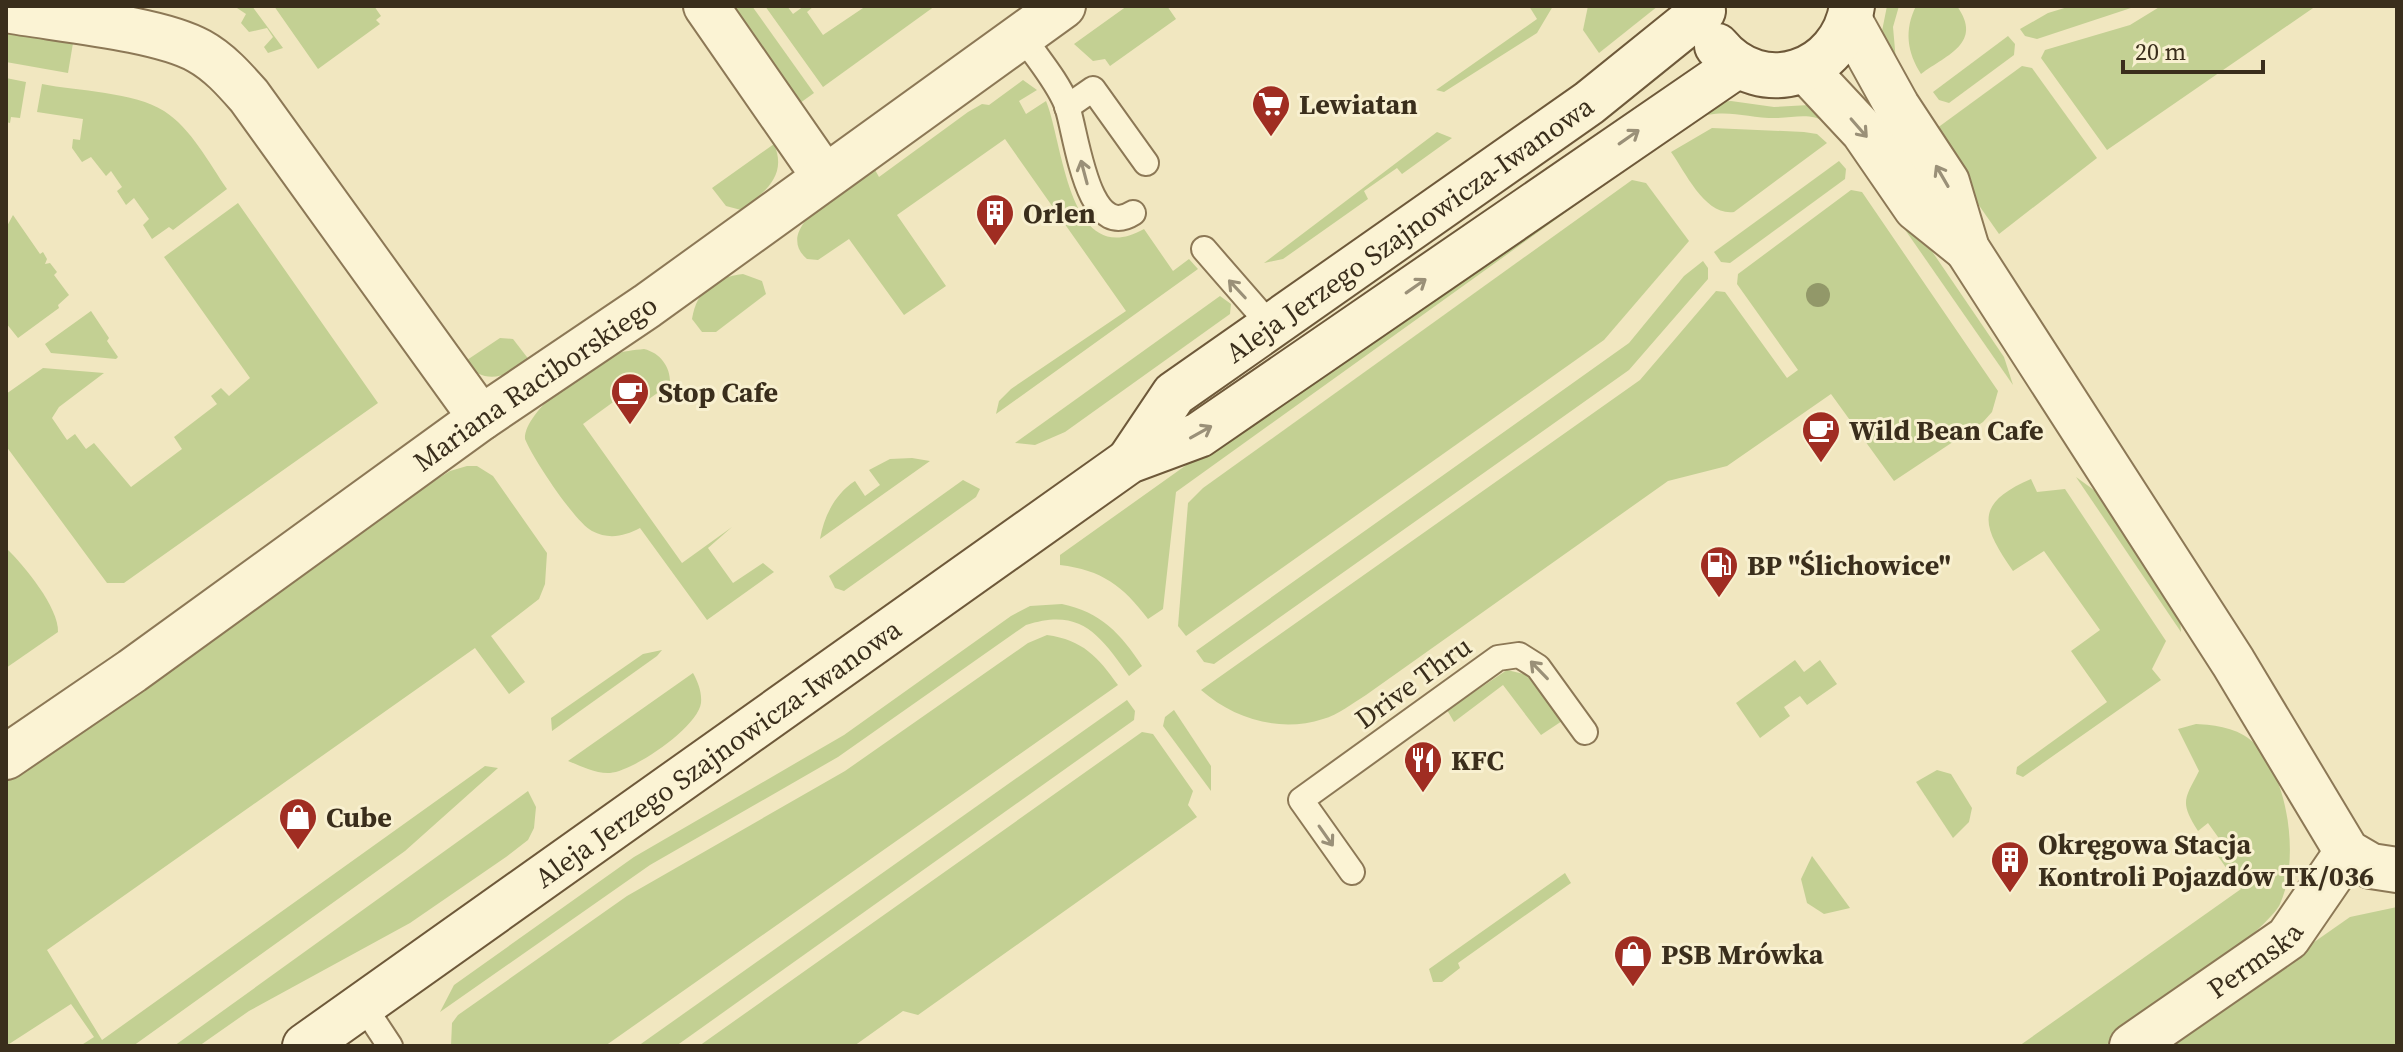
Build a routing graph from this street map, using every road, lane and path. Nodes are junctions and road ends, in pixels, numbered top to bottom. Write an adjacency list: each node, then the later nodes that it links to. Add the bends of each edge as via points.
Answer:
1 (706, 6): 11 (street)
2 (1063, 6): 6 (street, Mariana Raciborskiego)
3 (1703, 8): 7 (street, via 1714,42); 15 (street, Aleja Jerzego Szajnowicza-Iwanowa, via 1589,103)
4 (6, 10): 16 (street, via 161,38 217,63 249,96)
5 (1851, 13): 8 (street, via 1840,41); 14 (street, one-way to 5, via 1947,182 1897,106)
6 (1022, 35): 9 (lane); 11 (street, Mariana Raciborskiego)
7 (1738, 65): 8 (street, via 1784,76); 17 (street, Aleja Jerzego Szajnowicza-Iwanowa, one-way to 7, via 1199,435)
8 (1806, 70): 14 (street, one-way to 14, via 1863,131 1916,208)
9 (1067, 107): 10 (lane, via 1093,89); 12 (lane, one-way to 9, via 1115,218 1096,204)
10 (1146, 163)
11 (824, 176): 16 (street, Mariana Raciborskiego, via 647,306)
12 (1133, 213)
13 (1204, 249): 15 (lane, one-way to 13)
14 (1967, 249): 20 (street, via 2233,662)
15 (1271, 326): 17 (street, Aleja Jerzego Szajnowicza-Iwanowa, via 1174,394)
16 (481, 418): 19 (street, Mariana Raciborskiego)
17 (1129, 461): 23 (street, Aleja Jerzego Szajnowicza-Iwanowa)
18 (1585, 732): 22 (lane, Drive Thru, one-way to 22, via 1538,667 1519,655 1506,655 1481,669 1301,800)
19 (6, 757)
20 (2347, 852): 21 (street, via 2371,866); 26 (street, Permska, via 2288,938)
21 (2397, 870)
22 (1352, 872)
23 (363, 1005): 24 (street, Aleja Jerzego Szajnowicza-Iwanowa); 25 (lane)
24 (305, 1046)
25 (390, 1046)
26 (2132, 1046)

